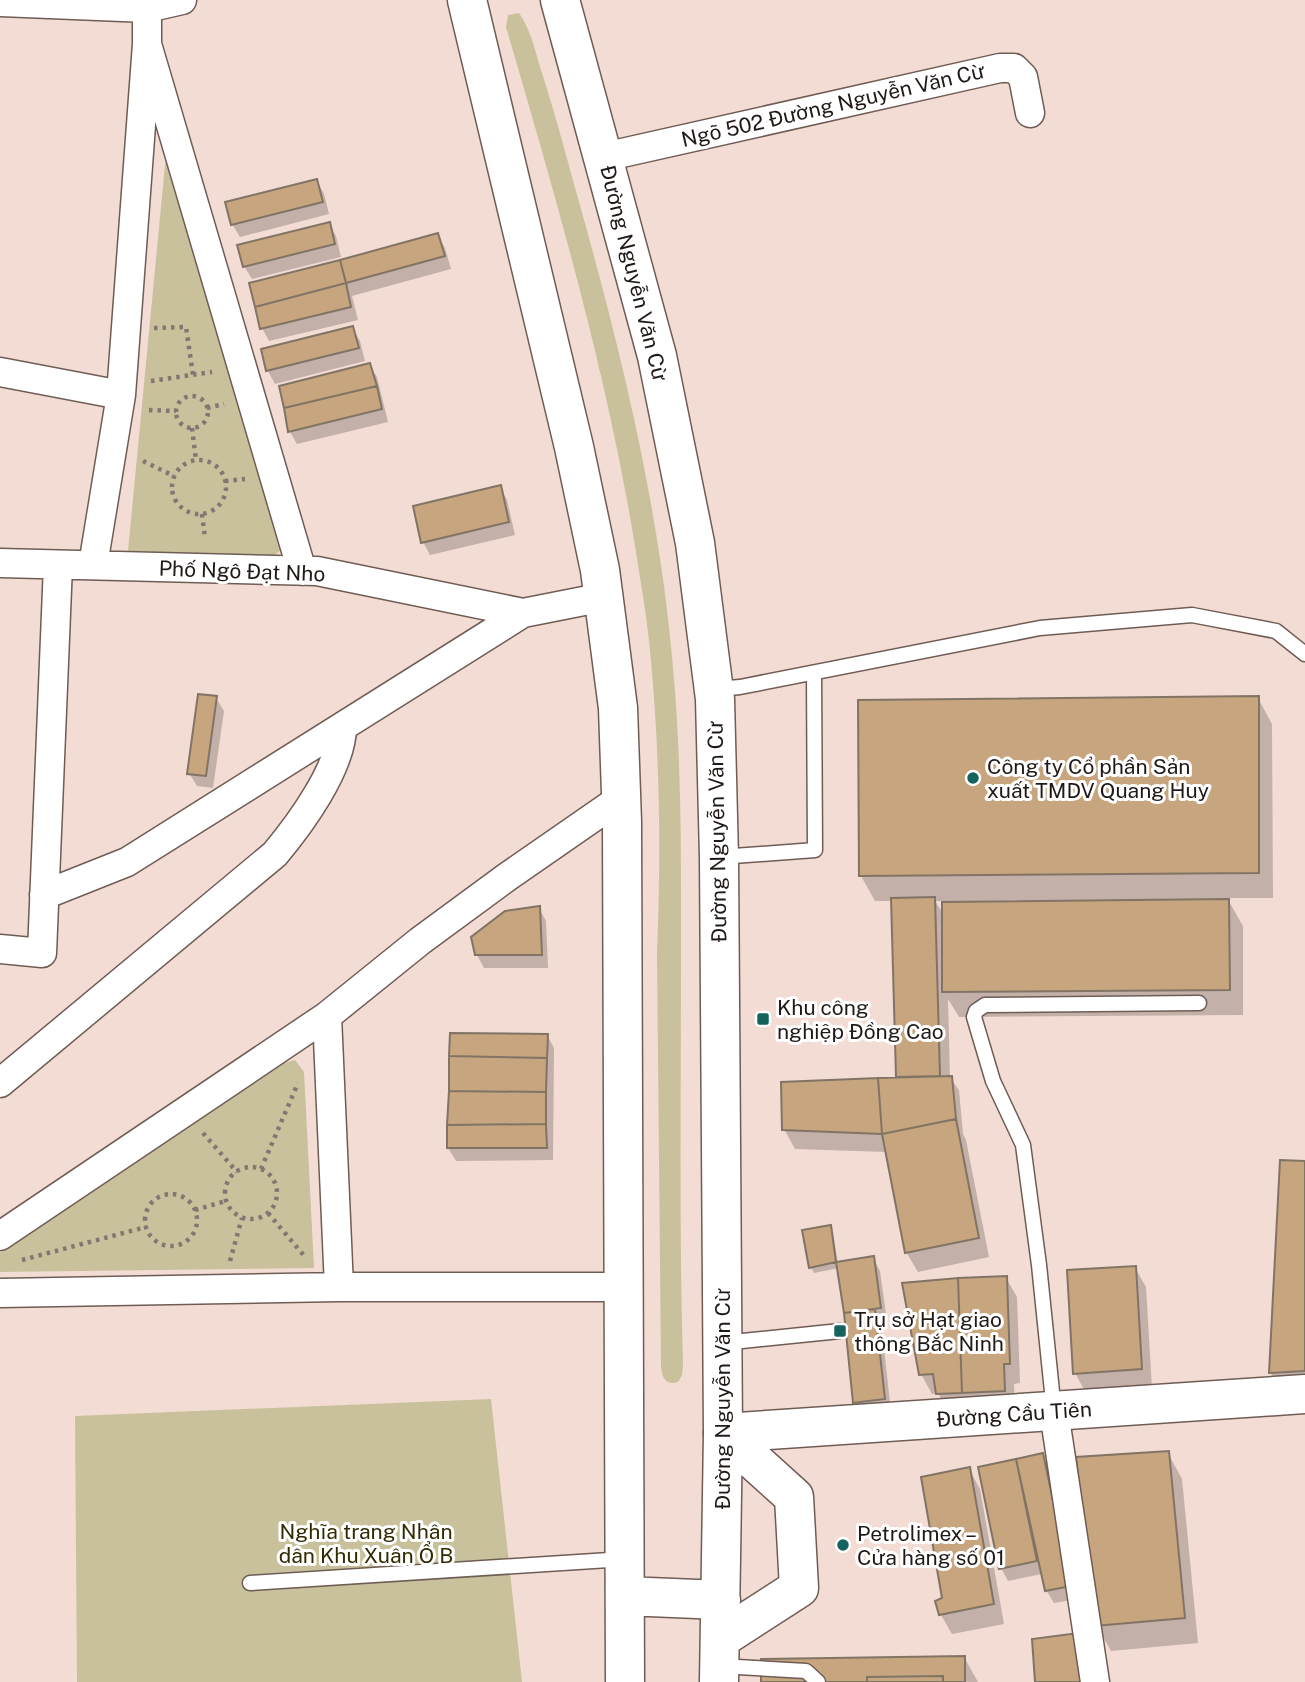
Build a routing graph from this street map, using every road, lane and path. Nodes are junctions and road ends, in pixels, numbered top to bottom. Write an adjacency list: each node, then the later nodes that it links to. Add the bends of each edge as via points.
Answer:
1 (182, 0): 5 (street)
2 (467, 0): 27 (main road, via 574,447)
3 (560, 0): 8 (main road, Đường Nguyễn Văn Cừ)
4 (0, 2): 5 (street)
5 (147, 8): 6 (street)
6 (147, 44): 14 (street); 26 (street)
7 (1030, 113): 8 (street, Ngõ 502 Đường Nguyễn Văn Cừ, via 1023,77 1014,68 1000,68)
8 (604, 156): 31 (main road, Đường Nguyễn Văn Cừ, via 657,356 695,543)
9 (153, 328): 12 (path, via 186,327)
10 (217, 371): 12 (path)
11 (0, 372): 14 (street)
12 (193, 375): 13 (path)
13 (149, 382)
14 (121, 395): 25 (street)
15 (147, 410): 16 (path)
16 (176, 411): 17 (path, via 180,423); 17 (path, via 187,397 205,403 207,418)
17 (192, 428): 18 (path)
18 (196, 460): 20 (path); 21 (path, via 221,470 226,487 216,509)
19 (143, 461): 20 (path)
20 (174, 475): 21 (path, via 176,502 187,512)
21 (202, 514): 22 (path)
22 (207, 550)
23 (0, 563): 24 (street, Phố Ngô Đạt Nho)
24 (58, 565): 25 (street, Phố Ngô Đạt Nho); 35 (street)
25 (93, 565): 26 (street, Phố Ngô Đạt Nho)
26 (302, 571): 28 (street, Phố Ngô Đạt Nho)
27 (604, 597): 28 (street, Phố Ngô Đạt Nho); 33 (main road, via 618,708)
28 (523, 613): 32 (street)
29 (1305, 654): 30 (lane, via 1276,631 1192,615 1040,628)
30 (814, 673): 31 (lane); 34 (lane, via 815,850)
31 (713, 689): 34 (main road, Đường Nguyễn Văn Cừ)
32 (342, 727): 35 (street, via 127,862); 40 (street, via 342,739 318,794 275,853)
33 (621, 798): 38 (street, via 507,877); 54 (main road)
34 (719, 857): 57 (main road, Đường Nguyễn Văn Cừ)
35 (44, 895): 36 (street, via 41,953)
36 (0, 949)
37 (1199, 1003): 59 (lane, via 985,1005 976,1011 993,1081 1023,1145)
38 (327, 1016): 49 (street); 53 (street)
39 (302, 1075): 42 (path)
40 (0, 1083)
41 (203, 1133): 43 (path)
42 (261, 1169): 43 (path); 46 (path, via 277,1187 275,1205)
43 (237, 1172): 44 (path, via 228,1181)
44 (226, 1200): 45 (path); 47 (path)
45 (195, 1210): 48 (path, via 180,1195 163,1195 149,1205); 48 (path, via 194,1231 182,1243 157,1242)
46 (268, 1213): 47 (path, via 255,1220); 50 (path)
47 (242, 1218): 52 (path)
48 (146, 1227): 51 (path)
49 (0, 1236)
50 (309, 1261)
51 (10, 1263)
52 (227, 1272)
53 (339, 1287): 54 (street); 55 (street)
54 (623, 1287): 61 (main road)
55 (0, 1293)
56 (840, 1332): 57 (lane)
57 (722, 1343): 60 (main road, Đường Nguyễn Văn Cừ)
58 (1305, 1394): 59 (main road, Đường Cầu Tiên)
59 (1054, 1412): 60 (main road, Đường Cầu Tiên); 68 (street)
60 (723, 1433): 64 (main road, Đường Nguyễn Văn Cừ); 65 (main road, via 794,1497 799,1588)
61 (626, 1559): 62 (lane); 63 (main road)
62 (250, 1583)
63 (625, 1597): 64 (main road); 66 (main road)
64 (722, 1600): 65 (main road, Đường Nguyễn Văn Cừ)
65 (720, 1662): 67 (lane, via 806,1671)
66 (625, 1682)
67 (818, 1682)
68 (1095, 1682)

